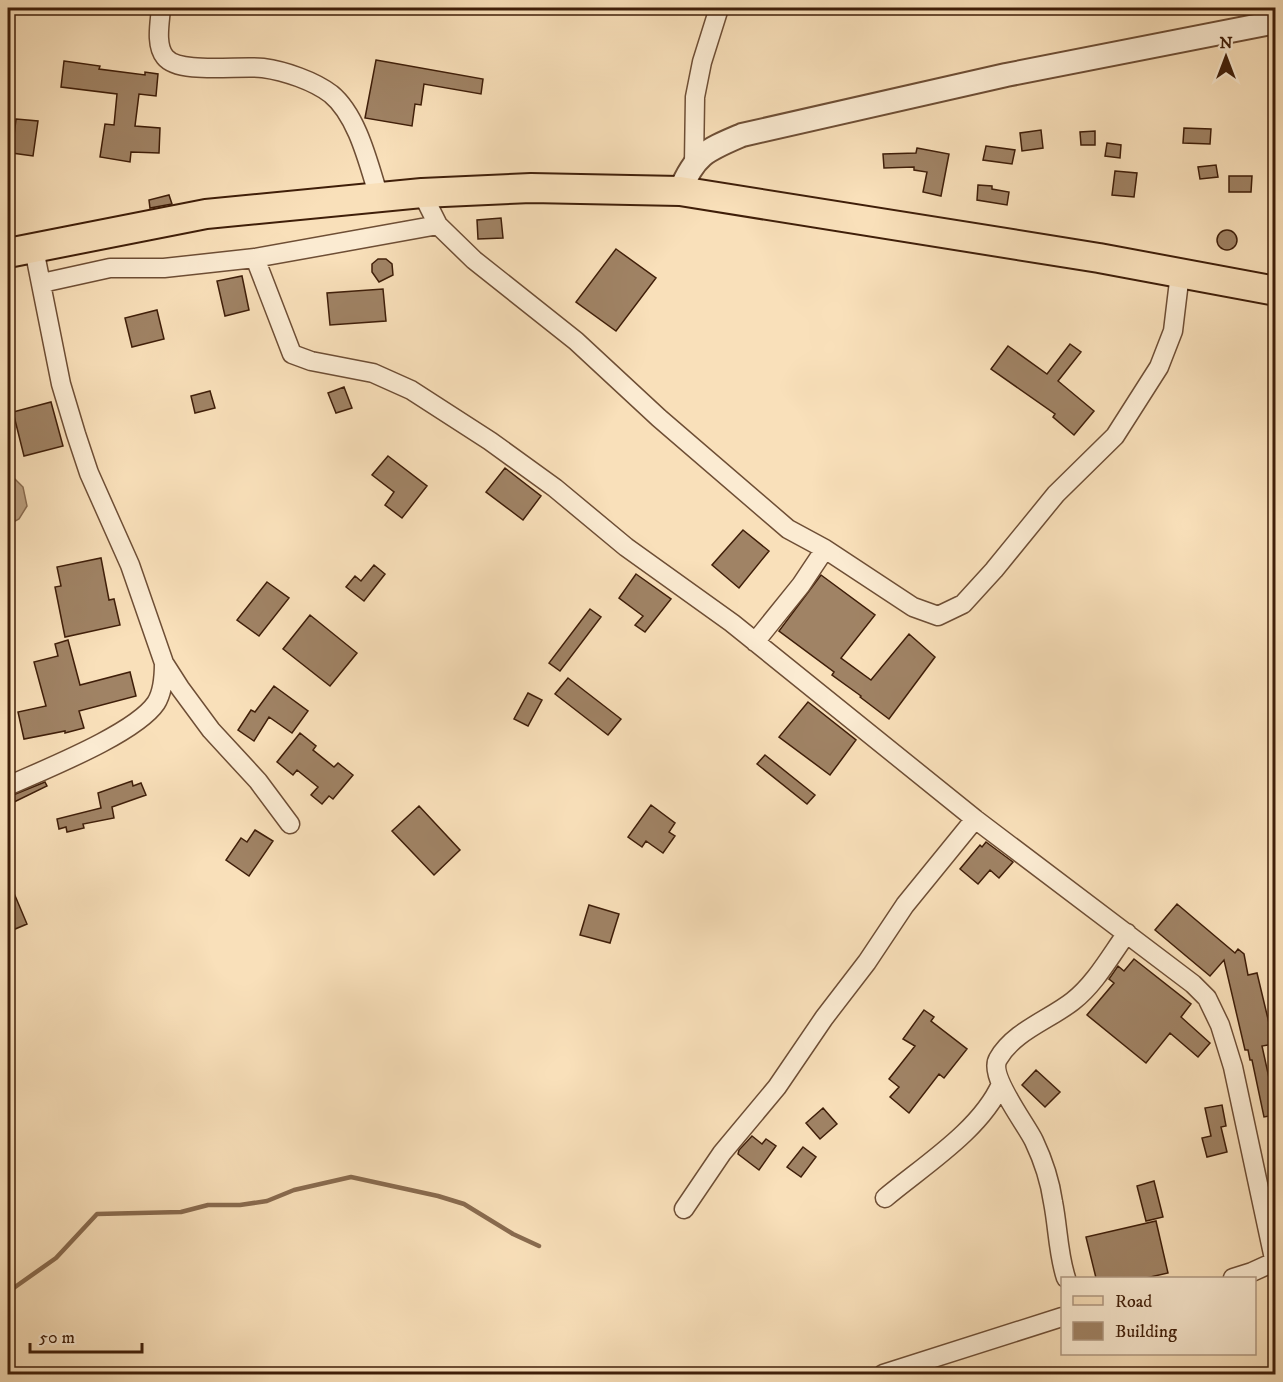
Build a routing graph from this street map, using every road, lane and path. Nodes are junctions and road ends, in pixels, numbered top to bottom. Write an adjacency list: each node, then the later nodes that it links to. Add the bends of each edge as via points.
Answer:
1 (161, 8): 7 (street, via 160,48 171,63 263,68 310,82 332,95 363,144)
2 (719, 8): 4 (street, via 695,97)
3 (1275, 22): 4 (street, via 1006,75 742,135 715,147)
4 (694, 163): 5 (street)
5 (680, 191): 6 (main road, via 531,188); 11 (main road)
6 (422, 193): 7 (main road); 8 (street)
7 (379, 197): 9 (main road, via 206,214)
8 (438, 225): 10 (street); 14 (street, via 788,529)
9 (21, 251): 12 (street)
10 (255, 258): 12 (street, via 164,268 110,268); 15 (street, via 292,354 373,373 456,417)
11 (1180, 273): 13 (main road); 14 (street, via 1173,331 1159,367 1115,436 1056,494 963,604 938,616 913,607)
12 (42, 283): 16 (street, via 61,384 76,434 130,565)
13 (1275, 291)
14 (825, 549): 15 (street)
15 (755, 642): 18 (street)
16 (164, 663): 17 (street, via 160,695 140,718 91,748); 19 (street, via 211,730 258,781)
17 (8, 786)
18 (975, 819): 20 (street); 23 (street, via 905,905 777,1087 722,1153)
19 (290, 824)
20 (1128, 933): 21 (street, via 1074,1000 1020,1036 998,1058); 24 (street, via 1193,984 1213,1008 1233,1067)
21 (1001, 1084): 22 (street, via 992,1103 973,1126); 25 (street, via 1041,1156 1053,1199)
22 (885, 1198)
23 (684, 1209)
24 (1275, 1263): 26 (street)
25 (1066, 1277)
26 (1236, 1277)
27 (1061, 1317): 28 (street)
28 (883, 1374)

